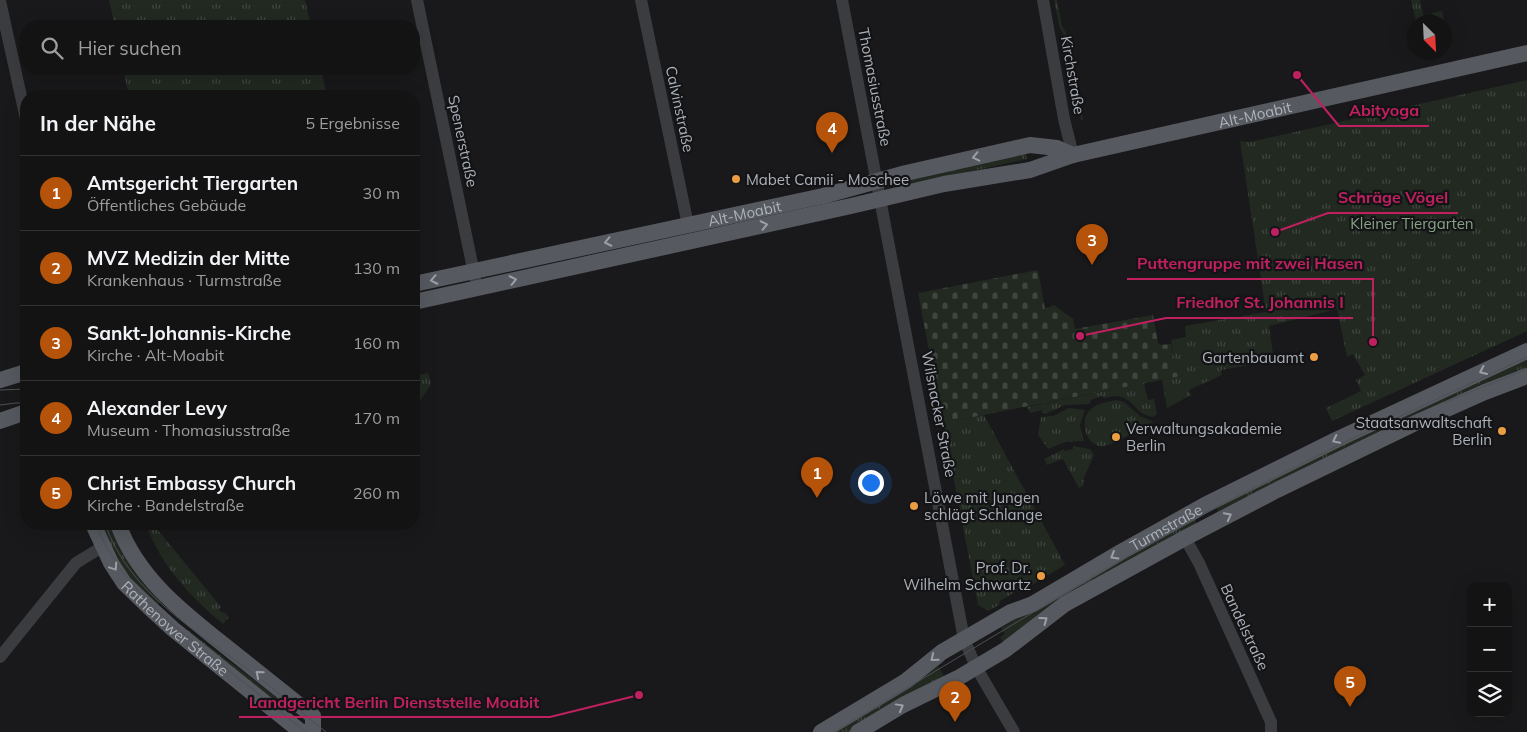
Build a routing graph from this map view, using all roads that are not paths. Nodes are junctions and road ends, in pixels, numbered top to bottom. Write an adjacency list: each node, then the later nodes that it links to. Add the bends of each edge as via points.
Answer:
1 (416, 0): 12 (street, Spenerstraße)
2 (641, 0): 11 (street, Calvinstraße)
3 (842, 0): 9 (street, Thomasiusstraße)
4 (1042, 0): 8 (street, Kirchstraße)
5 (0, 1): 7 (street)
6 (1527, 53): 8 (main road, Alt-Moabit)
7 (20, 92)
8 (1073, 155): 9 (main road, Alt-Moabit, one-way to 9, via 1057,148 1030,145); 10 (main road, Alt-Moabit, via 1030,170 944,184)
9 (877, 180): 10 (street, Wilsnacker Straße); 11 (main road, Alt-Moabit, via 823,196)
10 (881, 199): 14 (main road, Alt-Moabit, one-way to 10); 26 (street, Wilsnacker Straße)
11 (688, 225): 12 (main road, Alt-Moabit, one-way to 12)
12 (474, 271): 13 (main road, Alt-Moabit, one-way to 13); 14 (street, Spenerstraße)
13 (420, 283)
14 (478, 288): 15 (main road, Alt-Moabit)
15 (420, 301)
16 (1527, 351): 26 (main road, Turmstraße, one-way to 26, via 1250,482 1033,604 1011,612)
17 (20, 374): 19 (main road)
18 (1527, 376): 24 (main road, Turmstraße, one-way to 18, via 1411,425)
19 (0, 380)
20 (20, 414): 21 (main road)
21 (0, 421)
22 (95, 530): 25 (main road, Rathenower Straße)
23 (121, 530): 30 (main road, Rathenower Straße, one-way to 23, via 312,716 160,590 140,567)
24 (1185, 538): 28 (main road, Turmstraße, one-way to 24, via 1005,650 1065,604); 34 (street, Bandelstraße, via 1271,722)
25 (102, 546): 27 (street, via 76,564); 29 (main road, Rathenower Straße, one-way to 29, via 124,583 172,629)
26 (964, 639): 28 (street, Wilsnacker Straße); 31 (main road, Turmstraße, one-way to 31, via 906,681)
27 (0, 657)
28 (976, 667): 32 (main road, Turmstraße, one-way to 28); 33 (street, Wilsnacker Straße)
29 (304, 732)
30 (313, 732)
31 (821, 732)
32 (858, 732)
33 (1014, 732)
34 (1271, 732)

